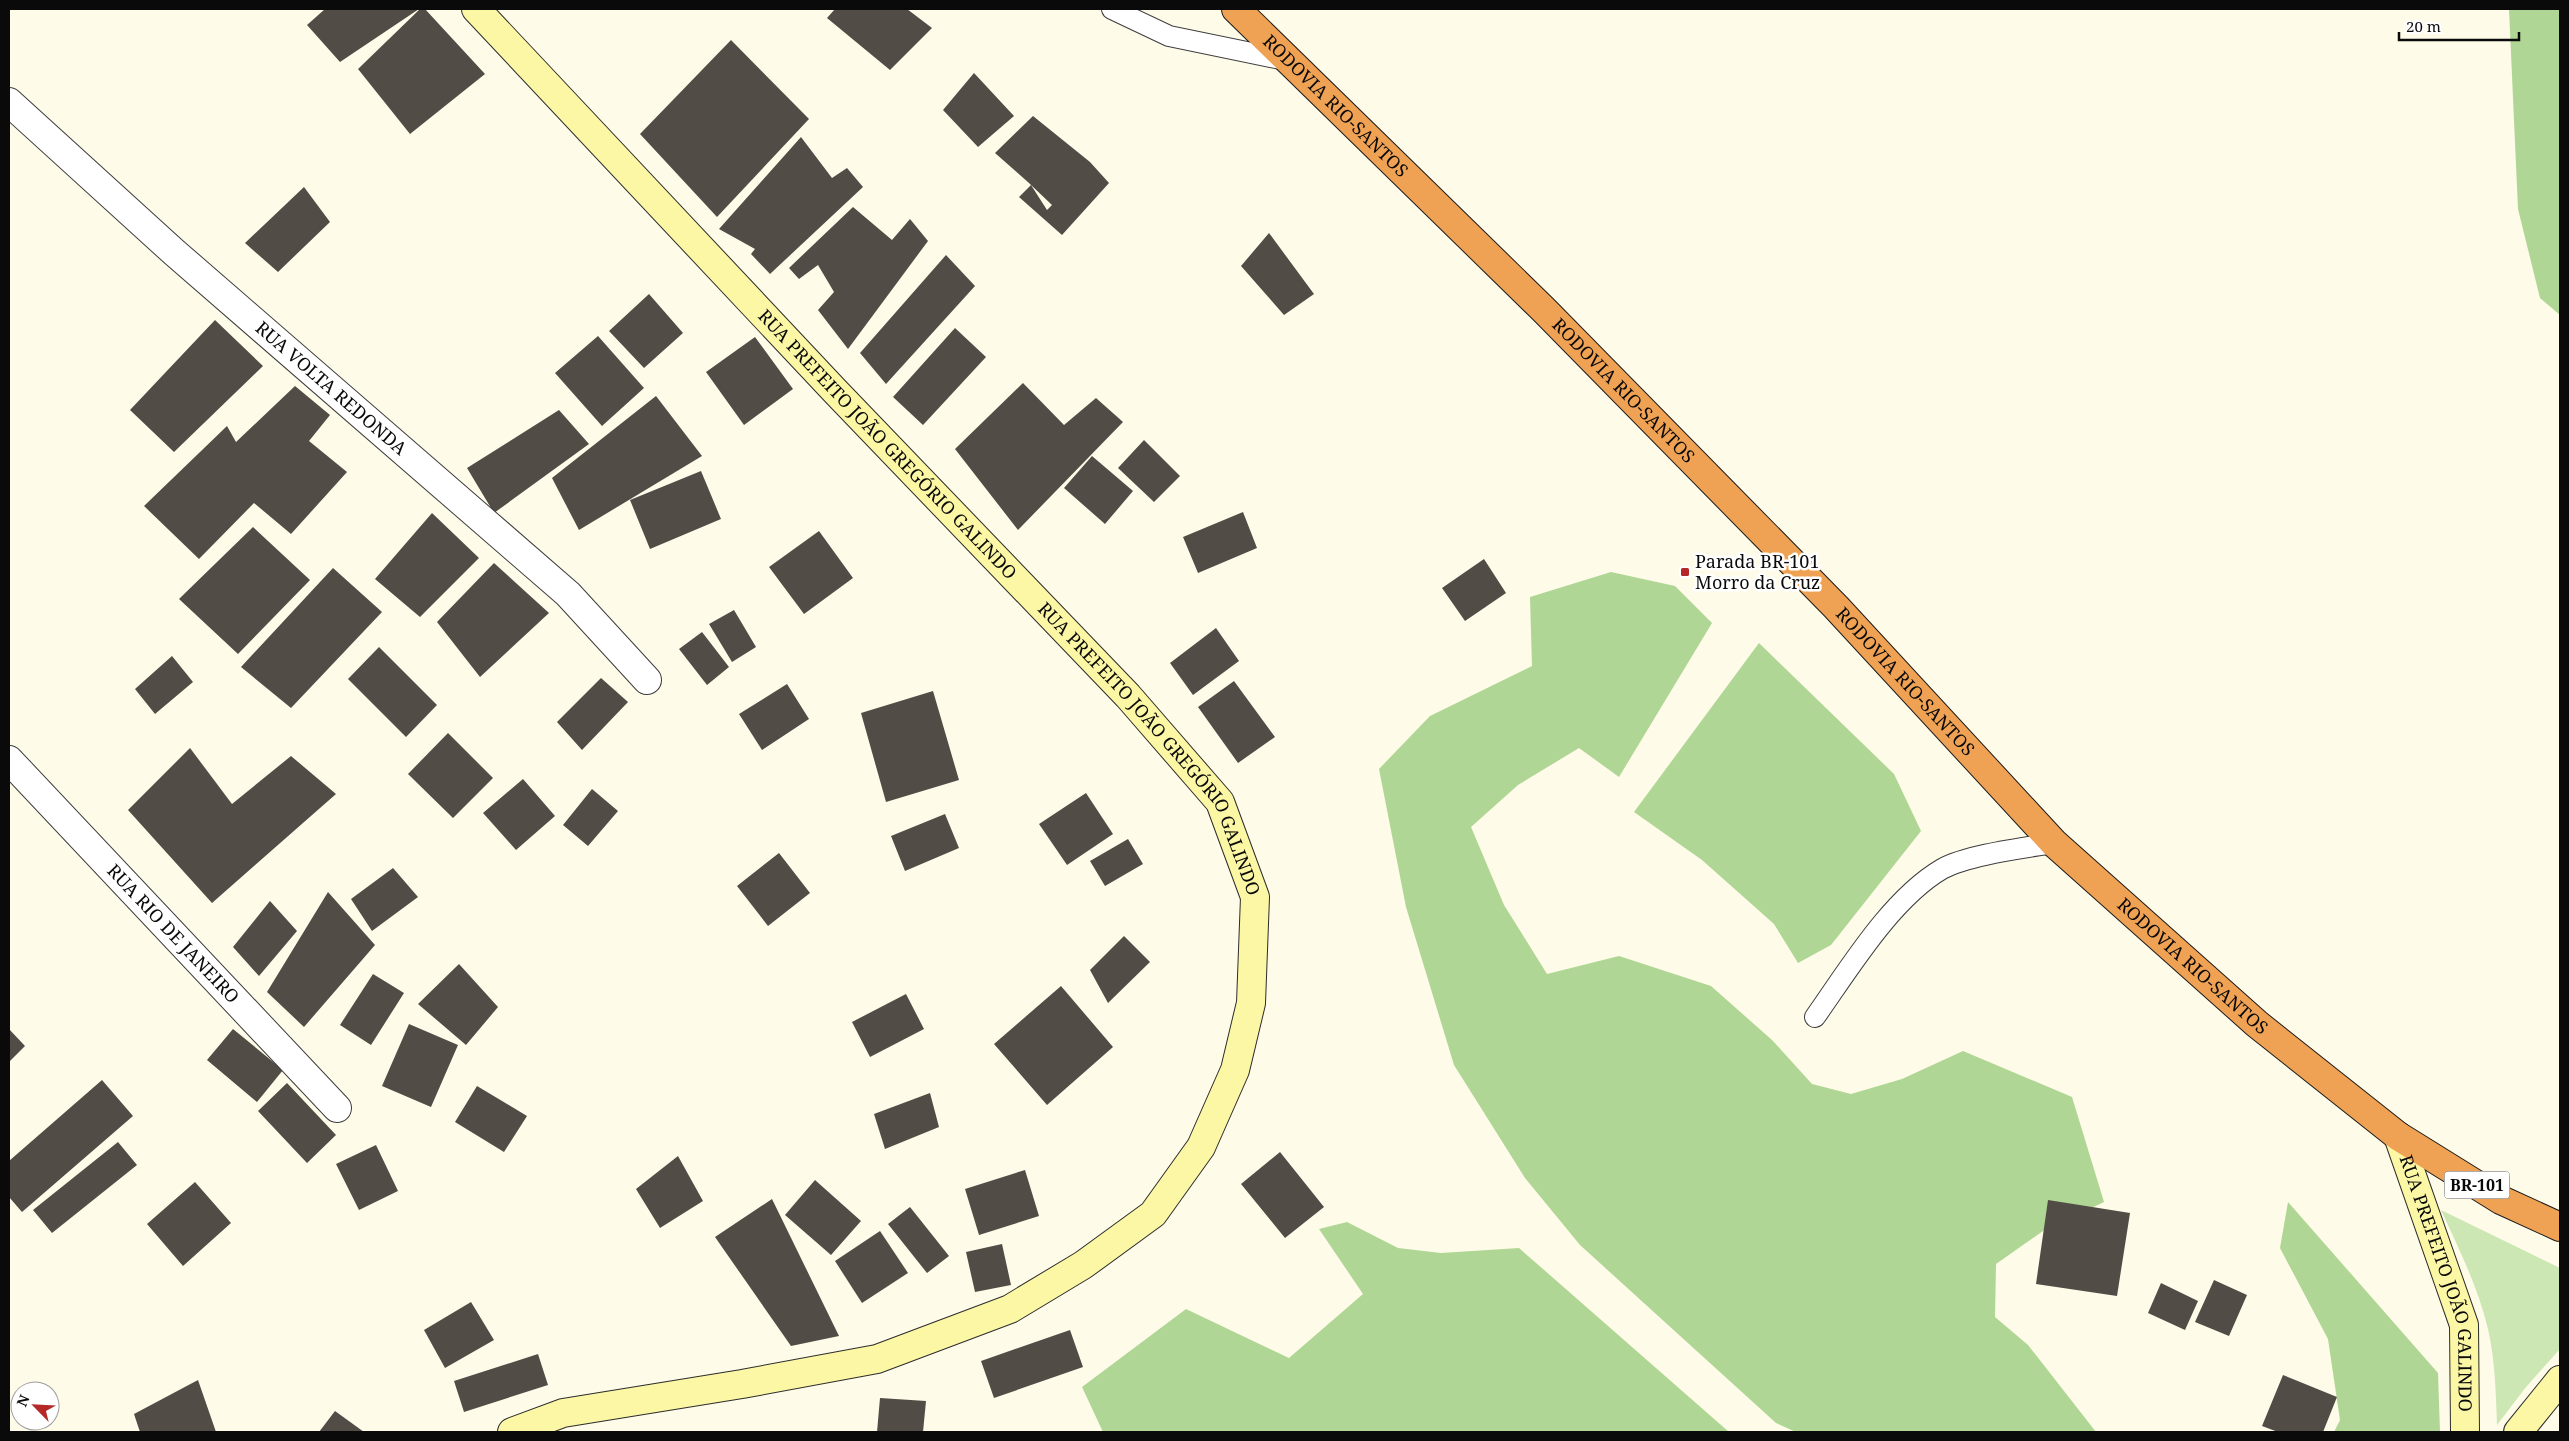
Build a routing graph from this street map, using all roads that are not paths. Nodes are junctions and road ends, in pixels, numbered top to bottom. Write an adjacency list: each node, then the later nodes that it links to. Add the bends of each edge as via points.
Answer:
1 (476, 9): 14 (main road, RUA PREFEITO JOÃO GREGÓRIO GALINDO, via 1140,710 1220,802 1255,897 1250,1003 1234,1070 1201,1147 1153,1214 1083,1265 1010,1309 877,1358 563,1413)
2 (1112, 9): 4 (lane, via 1169,36)
3 (1236, 9): 4 (highway, RODOVIA RIO-SANTOS / BR-101)
4 (1292, 61): 8 (highway, RODOVIA RIO-SANTOS / BR-101, via 1551,317 1836,607)
5 (9, 102): 6 (street, RUA VOLTA REDONDA, via 174,253 568,594)
6 (648, 680)
7 (9, 760): 10 (street, RUA RIO DE JANEIRO)
8 (2054, 843): 9 (lane, via 1987,855 1943,868 1920,885 1889,917); 11 (highway, RODOVIA RIO-SANTOS / BR-101, via 2257,1024)
9 (1815, 1017)
10 (337, 1108)
11 (2398, 1136): 12 (highway, RODOVIA RIO-SANTOS / BR-101, via 2501,1200); 15 (main road, RUA PREFEITO JOÃO GALINDO, via 2464,1325)
12 (2560, 1227)
13 (2560, 1380): 16 (main road)
14 (512, 1432)
15 (2465, 1432)
16 (2518, 1432)

